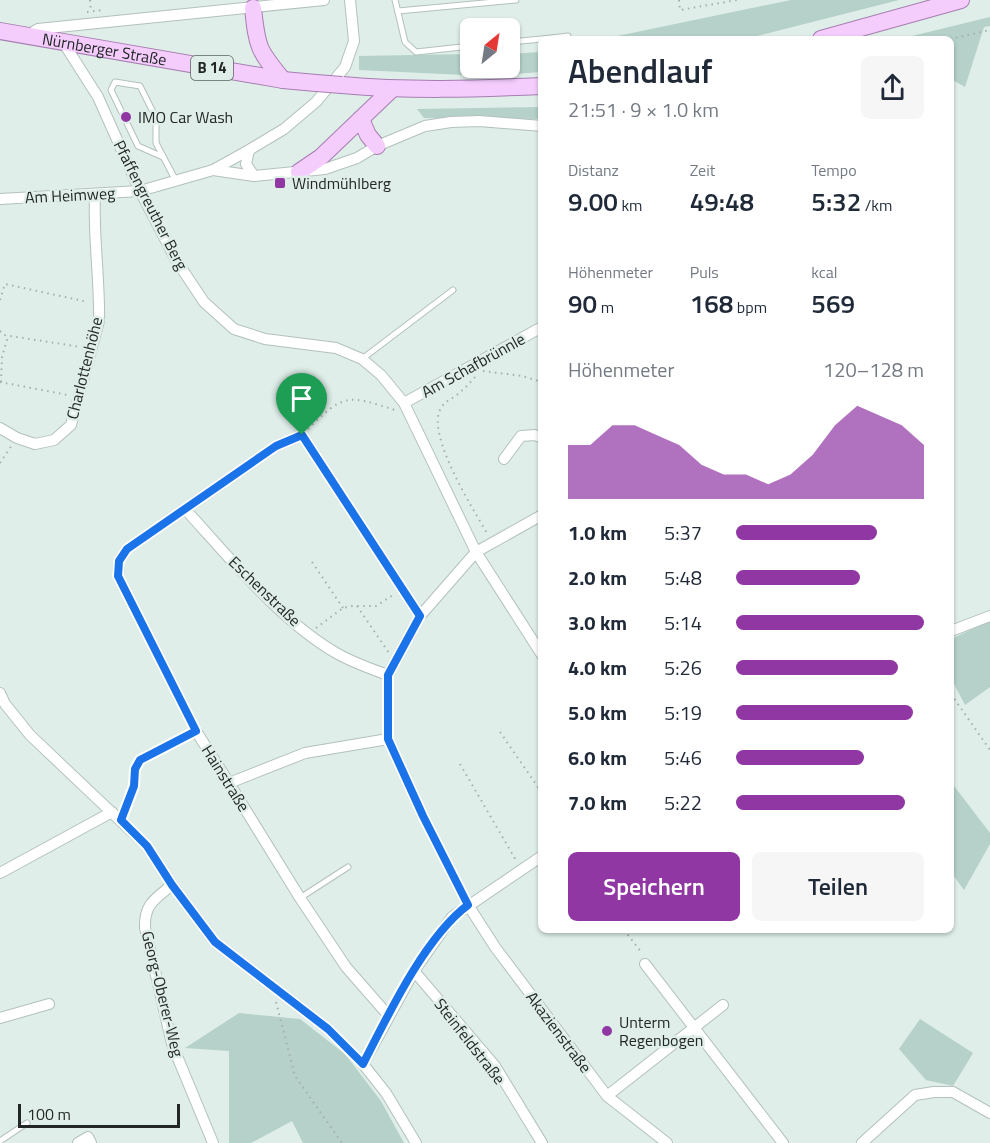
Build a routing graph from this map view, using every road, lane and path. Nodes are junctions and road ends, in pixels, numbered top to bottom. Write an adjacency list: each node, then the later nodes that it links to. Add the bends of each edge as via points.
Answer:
1 (90, 0): 15 (path)
2 (324, 0): 10 (street)
3 (350, 0): 31 (street, via 354,41 345,67 316,102 284,129)
4 (395, 0): 14 (lane)
5 (440, 0): 12 (lane)
6 (516, 0): 12 (lane)
7 (679, 0): 8 (path, via 680,10)
8 (737, 0)
9 (961, 0): 11 (main road)
10 (285, 2): 13 (street)
11 (934, 3): 19 (main road)
12 (440, 7): 14 (lane)
13 (253, 8): 15 (street); 25 (main road, via 263,56)
14 (398, 12): 24 (lane, via 405,42 416,52)
15 (92, 24): 18 (street, via 38,29)
16 (990, 30): 20 (path)
17 (0, 31): 18 (main road, Nürnberger Straße / B 14)
18 (26, 36): 23 (main road, Nürnberger Straße / B 14)
19 (830, 36)
20 (954, 38)
21 (538, 39): 22 (lane)
22 (520, 41)
23 (63, 42): 25 (main road, Nürnberger Straße / B 14); 37 (street, Pfaffengreuther Berg, via 98,97)
24 (460, 47)
25 (284, 80): 27 (main road, Nürnberger Straße / B 14, bridge)
26 (538, 87): 27 (main road, B 14)
27 (391, 90): 28 (main road)
28 (361, 118): 30 (main road); 34 (main road, via 321,158)
29 (538, 126): 30 (street, via 451,122 425,126)
30 (377, 147): 34 (street, via 325,169)
31 (249, 150): 33 (street); 35 (street, via 246,164)
32 (163, 157): 32 (lane, via 156,143 156,118 140,86 116,82 111,90 138,146); 36 (lane)
33 (213, 170): 35 (street); 36 (street, Am Heimweg)
34 (299, 172): 35 (street)
35 (254, 176)
36 (176, 181): 37 (street, Am Heimweg)
37 (140, 191): 38 (street, Am Heimweg); 47 (street, Pfaffengreuther Berg, via 176,260 204,302 234,329 265,339 336,348)
38 (95, 195): 39 (street, Am Heimweg); 42 (street, Charlottenhöhe)
39 (0, 199)
40 (453, 290): 47 (lane)
41 (0, 300): 42 (path, via 5,284)
42 (99, 304): 46 (street, Charlottenhöhe)
43 (538, 329): 51 (street, Am Schafbrünnle)
44 (0, 331): 45 (path)
45 (8, 336): 46 (path); 49 (path)
46 (92, 349): 50 (street, Charlottenhöhe)
47 (362, 359): 51 (street, Pfaffengreuther Berg)
48 (538, 381): 61 (path, via 479,370 447,401 436,423 450,465)
49 (1, 382): 50 (path)
50 (78, 397): 56 (street, Charlottenhöhe, via 71,424 54,440 35,444)
51 (404, 403): 52 (street, Pfaffengreuther Berg)
52 (411, 416): 54 (path, via 357,398 342,401 326,411); 62 (street, Pfaffengreuther Berg)
53 (0, 428): 56 (street, Charlottenhöhe)
54 (302, 435): 59 (street, Hainstraße, via 276,446); 64 (street)
55 (538, 436): 57 (street, via 521,436)
56 (17, 438): 58 (path)
57 (504, 459)
58 (0, 463)
59 (185, 509): 70 (street, Eschenstraße, via 273,604); 76 (street, Hainstraße, via 127,549 119,561 118,576)
60 (538, 517): 61 (street)
61 (492, 543): 62 (street)
62 (476, 552): 67 (street); 71 (street, Pfaffengreuther Berg)
63 (312, 562): 66 (path)
64 (402, 589): 65 (path, via 376,606); 67 (street)
65 (357, 606): 66 (path); 72 (path)
66 (343, 608): 70 (path)
67 (420, 616): 72 (street)
68 (990, 616): 69 (street)
69 (954, 630)
70 (309, 633): 73 (street, Eschenstraße, via 360,666)
71 (538, 649)
72 (395, 662): 73 (street)
73 (388, 675): 78 (street)
74 (0, 693): 83 (street, via 30,735)
75 (954, 698): 79 (path)
76 (196, 731): 81 (street, Hainstraße); 84 (path, via 140,760)
77 (500, 732): 82 (path)
78 (388, 739): 81 (street, via 305,753); 91 (street, Akazienstraße)
79 (990, 750)
80 (460, 764): 87 (path)
81 (229, 783): 90 (street, Hainstraße)
82 (538, 787)
83 (112, 812): 84 (street); 88 (street)
84 (121, 820): 89 (street, via 147,846)
85 (538, 859): 87 (street)
86 (348, 867): 90 (lane)
87 (522, 869): 91 (street)
88 (0, 873)
89 (172, 885): 95 (street, via 215,942); 106 (street, Georg-Oberer-Weg, via 145,913 145,928 172,1044)
90 (300, 898): 98 (street, Hainstraße, via 346,967)
91 (468, 905): 94 (street, via 452,917); 102 (street, Akazienstraße)
92 (626, 933): 93 (path, via 645,958)
93 (645, 964): 100 (street)
94 (414, 971): 98 (street); 109 (street, Steinfeldstraße, via 495,1066)
95 (272, 987): 101 (street, via 328,1029); 107 (path, via 295,1076)
96 (48, 1004): 99 (street)
97 (723, 1005): 100 (street)
98 (388, 1015): 101 (street)
99 (0, 1018)
100 (694, 1028): 102 (street); 111 (street)
101 (363, 1064): 108 (street)
102 (607, 1096): 110 (street, Akazienstraße)
103 (990, 1113): 112 (street, via 953,1092 915,1095)
104 (27, 1123): 105 (lane)
105 (0, 1141)
106 (213, 1143)
107 (342, 1143)
108 (416, 1143)
109 (542, 1143)
110 (667, 1143)
111 (783, 1143)
112 (862, 1143)

